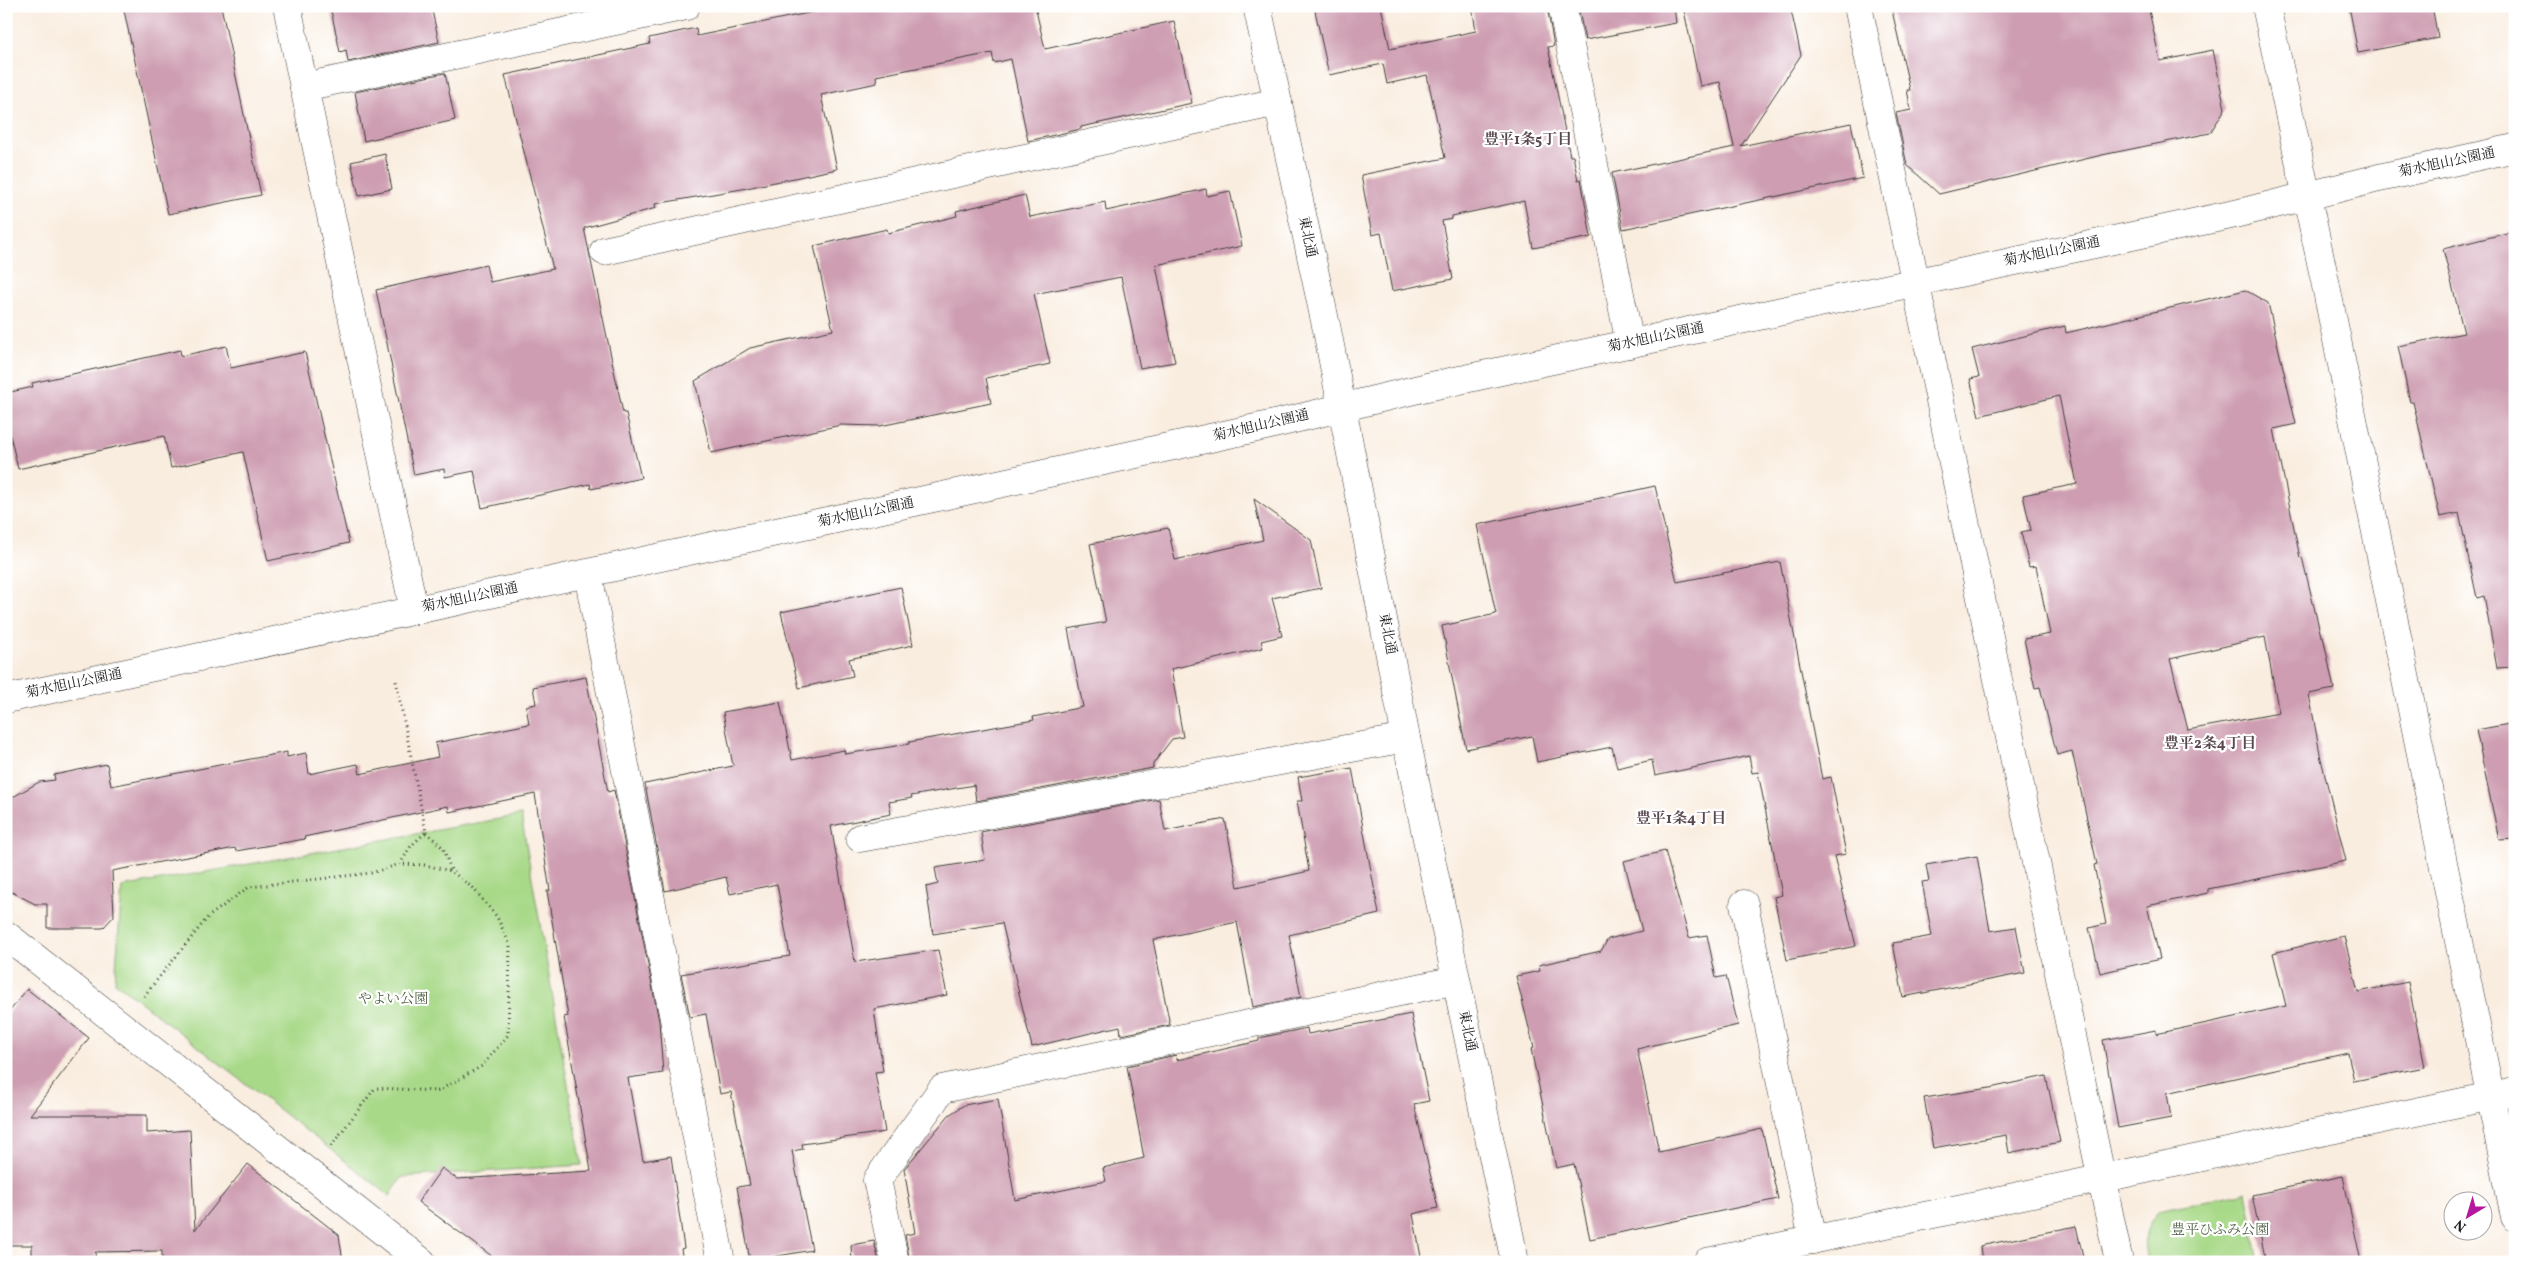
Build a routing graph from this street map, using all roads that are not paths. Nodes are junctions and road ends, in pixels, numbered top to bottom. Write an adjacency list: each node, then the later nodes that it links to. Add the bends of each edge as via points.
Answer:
1 (287, 6): 7 (street)
2 (686, 6): 7 (street)
3 (1257, 6): 8 (street, 東北通)
4 (1562, 6): 13 (street)
5 (1858, 6): 12 (street)
6 (2266, 6): 10 (street)
7 (304, 86): 16 (street)
8 (1278, 102): 11 (street); 14 (street, 東北通)
9 (2515, 148): 10 (street, 菊水旭山公園通)
10 (2306, 196): 12 (street, 菊水旭山公園通); 23 (street)
11 (604, 250)
12 (1914, 282): 13 (street, 菊水旭山公園通); 24 (street)
13 (1630, 344): 14 (street, 菊水旭山公園通)
14 (1342, 406): 15 (street, 菊水旭山公園通); 18 (street, 東北通)
15 (588, 574): 16 (street, 菊水旭山公園通); 28 (street)
16 (414, 610): 17 (street, 菊水旭山公園通)
17 (6, 699)
18 (1406, 738): 19 (street); 22 (street, 東北通)
19 (860, 838)
20 (1744, 904): 26 (street)
21 (6, 936): 27 (street)
22 (1456, 980): 29 (street, via 942,1089 878,1180); 30 (street, 東北通)
23 (2502, 1093): 24 (street); 25 (street)
24 (2102, 1177): 26 (street); 32 (street)
25 (2515, 1217)
26 (1813, 1240): 31 (street)
27 (422, 1262)
28 (721, 1262)
29 (895, 1262)
30 (1515, 1262)
31 (1707, 1262)
32 (2119, 1262)

